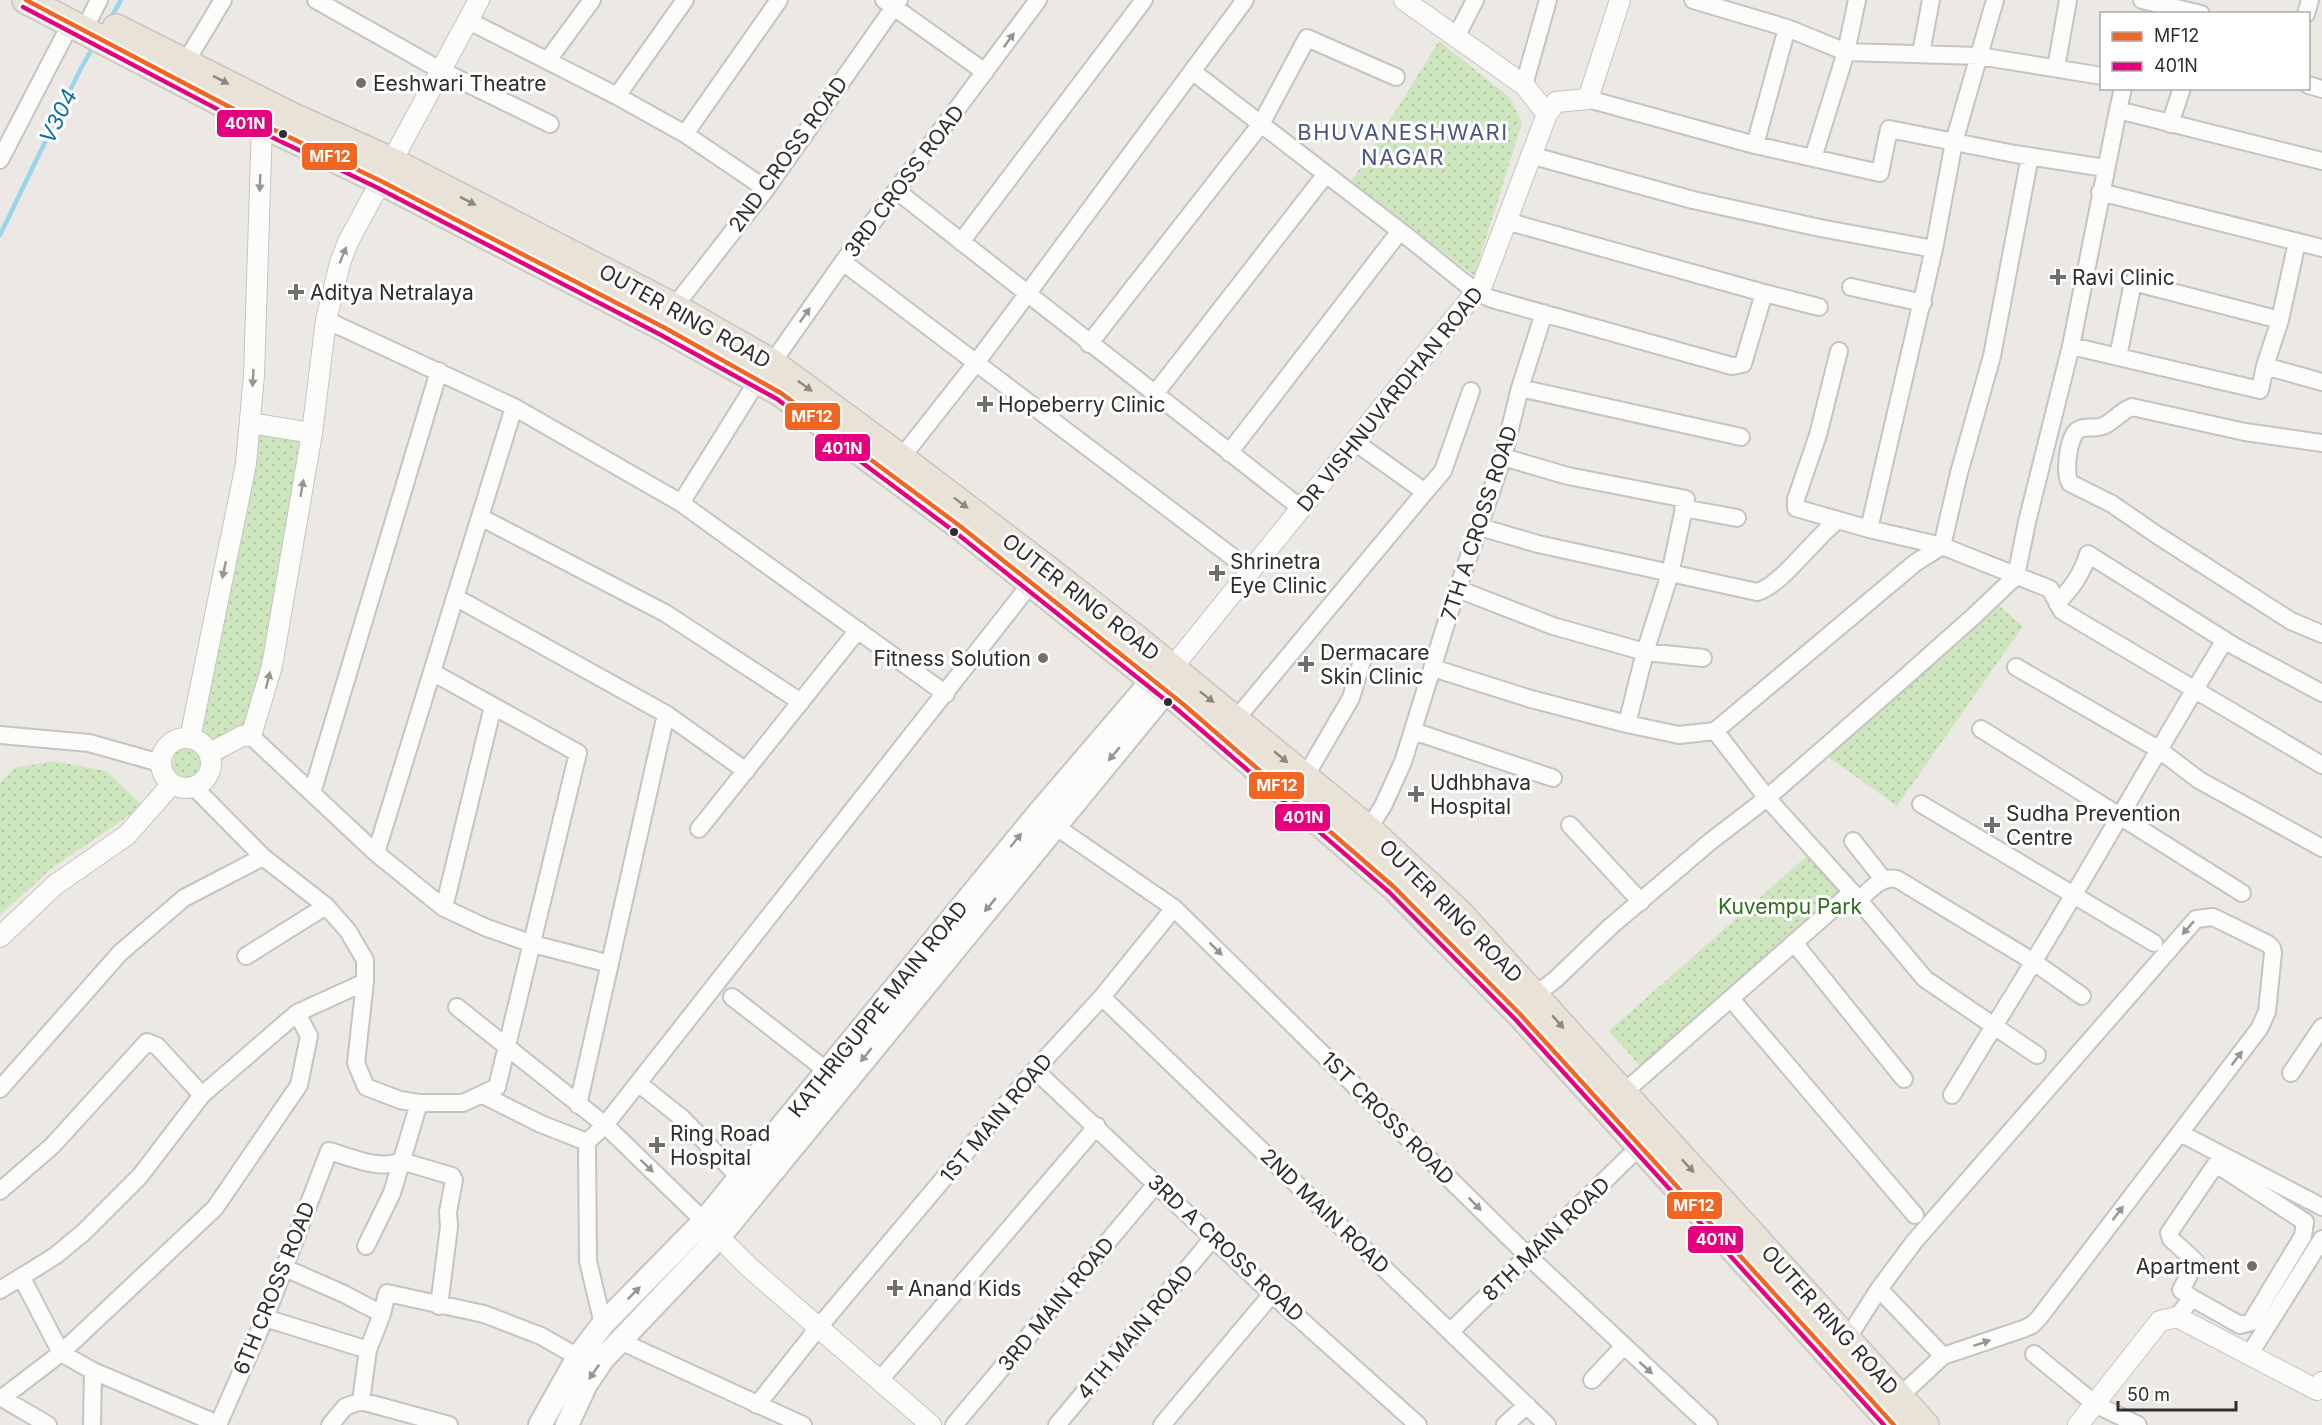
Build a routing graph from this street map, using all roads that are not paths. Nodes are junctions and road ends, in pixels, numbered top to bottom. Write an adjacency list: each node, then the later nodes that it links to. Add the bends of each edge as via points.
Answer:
1 (26, 0): 26 (highway, OUTER RING ROAD)
2 (223, 0): 35 (street)
3 (316, 0): 37 (street)
4 (479, 0): 27 (street)
5 (592, 0): 34 (street)
6 (685, 0): 45 (street)
7 (779, 0): 53 (street)
8 (1038, 0): 39 (street, 3RD CROSS ROAD, one-way to 8)
9 (1144, 0): 69 (street)
10 (1245, 0): 38 (street)
11 (1475, 0): 29 (street)
12 (1548, 0): 42 (street)
13 (1620, 0): 46 (street)
14 (1693, 0): 28 (street)
15 (1857, 0): 31 (street)
16 (1931, 0): 32 (street)
17 (1995, 0): 33 (street)
18 (2068, 0): 36 (street)
19 (2141, 0): 23 (street)
20 (2311, 0): 24 (street)
21 (1407, 1): 29 (street)
22 (892, 2): 39 (street); 64 (street, 2ND CROSS ROAD)
23 (2163, 2): 25 (street)
24 (2322, 3)
25 (2195, 12)
26 (84, 15): 30 (highway, OUTER RING ROAD); 59 (street)
27 (467, 20): 34 (street); 37 (street)
28 (1787, 28): 31 (street); 55 (street)
29 (1456, 37): 42 (street)
30 (125, 43): 35 (highway, OUTER RING ROAD); 49 (highway, OUTER RING ROAD)
31 (1846, 52): 32 (street); 58 (street)
32 (1921, 52): 33 (street)
33 (1979, 56): 36 (street); 54 (street)
34 (548, 60): 45 (street)
35 (185, 63): 62 (highway, OUTER RING ROAD, one-way to 62, via 291,116)
36 (2056, 68): 40 (street)
37 (440, 70): 50 (street); 62 (street)
38 (1192, 71): 51 (street); 77 (street)
39 (985, 72): 65 (street, 3RD CROSS ROAD)
40 (2100, 76)
41 (1396, 77): 51 (street, via 1307,38)
42 (1524, 85): 48 (street)
43 (2123, 90): 47 (street)
44 (2181, 90): 52 (street)
45 (617, 96): 53 (street)
46 (1588, 99): 48 (street, via 1556,102); 55 (street)
47 (2118, 110): 52 (street); 61 (street)
48 (1547, 114): 56 (street, DR VISHNUVARDHAN ROAD)
49 (262, 124): 62 (highway, OUTER RING ROAD); 97 (street, one-way to 97)
50 (550, 124)
51 (1261, 124): 63 (street); 84 (street)
52 (2170, 124): 60 (street)
53 (685, 134): 64 (street)
54 (1954, 142): 57 (street); 58 (street, via 1889,129 1880,173); 72 (street)
55 (1755, 145): 58 (street)
56 (1530, 155): 67 (street, DR VISHNUVARDHAN ROAD); 72 (street, via 1693,200)
57 (2030, 156): 61 (street); 116 (street, via 1992,356)
58 (1813, 158)
59 (0, 159)
60 (2322, 161)
61 (2105, 168): 66 (street)
62 (386, 171): 79 (highway, OUTER RING ROAD, one-way to 79); 82 (street, one-way to 62, via 348,242); 91 (highway, OUTER RING ROAD, via 665,327)
63 (1326, 174): 68 (street); 95 (street)
64 (766, 189): 79 (street, 2ND CROSS ROAD)
65 (897, 191): 69 (street); 73 (street, 3RD CROSS ROAD)
66 (2100, 192): 70 (street); 85 (street)
67 (1506, 221): 75 (street, DR VISHNUVARDHAN ROAD); 76 (street)
68 (1400, 231): 75 (street); 104 (street)
69 (961, 242): 77 (street)
70 (2297, 242): 71 (street); 83 (street)
71 (2322, 248)
72 (1934, 249): 78 (street)
73 (843, 262): 88 (street); 91 (street, 3RD CROSS ROAD, one-way to 73)
74 (1851, 287): 78 (street)
75 (1476, 292): 81 (street); 101 (street, DR VISHNUVARDHAN ROAD)
76 (1764, 293): 80 (street); 81 (street, via 1743,364 1732,366)
77 (1026, 294): 84 (street); 88 (street)
78 (1923, 303): 115 (street)
79 (674, 307): 91 (highway, OUTER RING ROAD)
80 (1819, 307)
81 (1544, 313): 93 (street, 7TH A CROSS ROAD)
82 (326, 320): 90 (street); 98 (street)
83 (2280, 320): 87 (street, via 2133,282); 89 (street)
84 (1089, 344): 95 (street)
85 (2071, 346): 87 (street); 100 (street)
86 (1839, 351): 113 (street, via 1818,435 1796,499 1796,508)
87 (2118, 357): 89 (street, via 2260,390)
88 (976, 363): 106 (street); 117 (street)
89 (2265, 366): 92 (street)
90 (439, 371): 96 (street); 157 (street)
91 (765, 371): 106 (highway, OUTER RING ROAD, one-way to 106); 108 (street, 3RD CROSS ROAD); 120 (highway, OUTER RING ROAD, via 782,393)
92 (2322, 382)
93 (1520, 388): 99 (street); 105 (street, 7TH A CROSS ROAD)
94 (1471, 391): 107 (street, via 1443,471)
95 (1154, 395): 104 (street)
96 (514, 407): 108 (street); 111 (street)
97 (250, 423): 98 (street); 146 (street, one-way to 146, via 246,464)
98 (312, 433): 145 (street, one-way to 98, via 272,666)
99 (1741, 437)
100 (2048, 441): 103 (street); 119 (street)
101 (1355, 442): 107 (street); 110 (street, DR VISHNUVARDHAN ROAD)
102 (2322, 443): 103 (street, via 2245,432 2132,407 2104,426 2078,430)
103 (2069, 447): 125 (street, via 2066,472 2070,483 2112,504 2291,621)
104 (1229, 453): 110 (street)
105 (1503, 457): 109 (street, via 1568,476 1686,499); 114 (street, 7TH A CROSS ROAD)
106 (901, 458): 133 (highway, OUTER RING ROAD, one-way to 133, via 1113,620)
107 (1425, 492): 140 (street)
108 (681, 503): 124 (street)
109 (1683, 508): 112 (street); 118 (street)
110 (1302, 509): 117 (street, DR VISHNUVARDHAN ROAD)
111 (480, 517): 122 (street); 137 (street, via 665,613)
112 (1737, 518)
113 (1838, 520): 115 (street); 118 (street, via 1762,591 1739,590)
114 (1480, 527): 118 (street); 121 (street, 7TH A CROSS ROAD)
115 (1869, 529): 116 (street)
116 (1942, 546): 119 (street); 144 (street, via 1915,563)
117 (1251, 570): 133 (street, DR VISHNUVARDHAN ROAD)
118 (1670, 574): 127 (street)
119 (2016, 576): 123 (street, via 2050,589); 158 (street)
120 (1032, 582): 133 (highway, OUTER RING ROAD); 136 (street)
121 (1458, 589): 127 (street, via 1553,626); 131 (street, 7TH A CROSS ROAD)
122 (455, 597): 132 (street); 139 (street)
123 (2057, 603): 126 (street, via 2073,586 2088,554); 134 (street, via 2062,611)
124 (858, 630): 136 (street); 137 (street)
125 (2322, 634)
126 (2225, 640): 134 (street); 135 (street)
127 (1645, 652): 128 (street); 141 (street)
128 (1703, 658)
129 (1362, 661): 153 (street, via 1351,698)
130 (2016, 667): 148 (street)
131 (1433, 668): 141 (street); 143 (street, 7TH A CROSS ROAD)
132 (432, 672): 138 (street); 167 (street)
133 (1169, 674): 140 (highway, OUTER RING ROAD, one-way to 140); 162 (main road, KATHRIGUPPE MAIN ROAD, one-way to 162); 197 (main road, KATHRIGUPPE MAIN ROAD, one-way to 133, via 1037,815); 212 (highway, OUTER RING ROAD, via 1520,1014)
134 (2195, 689): 148 (street); 151 (street)
135 (2322, 693)
136 (946, 694): 200 (street)
137 (801, 702): 152 (street)
138 (493, 706): 175 (street); 179 (street, via 578,753)
139 (666, 714): 152 (street); 183 (street)
140 (1236, 719): 153 (highway, OUTER RING ROAD, one-way to 153)
141 (1627, 724): 144 (street, via 1679,735)
142 (1981, 729): 160 (street)
143 (1413, 731): 154 (street); 164 (street, 7TH A CROSS ROAD, via 1383,806)
144 (1715, 731): 158 (street)
145 (251, 736): 149 (street, via 242,736); 157 (street)
146 (190, 738): 149 (street); 150 (street, via 173,741)
147 (3, 739): 150 (street, via 89,742)
148 (2158, 749): 160 (street); 166 (street, via 2199,780)
149 (210, 753): 156 (street, via 211,770)
150 (160, 763): 155 (street)
151 (2322, 765)
152 (746, 771): 163 (street)
153 (1305, 777): 164 (highway, OUTER RING ROAD)
154 (1553, 778)
155 (172, 784): 156 (street); 177 (street, via 127,835 55,885)
156 (194, 787): 168 (street)
157 (312, 793): 167 (street)
158 (1767, 798): 172 (street); 173 (street)
159 (1921, 804): 171 (street)
160 (2119, 816): 170 (street); 171 (street)
161 (1570, 825): 173 (street)
162 (1055, 826): 176 (street, 1ST CROSS ROAD); 219 (main road, KATHRIGUPPE MAIN ROAD, one-way to 219)
163 (699, 829)
164 (1368, 829): 185 (highway, OUTER RING ROAD, via 1456,911)
165 (1854, 841): 169 (street)
166 (2322, 848)
167 (376, 853): 175 (street)
168 (263, 857): 174 (street); 201 (street, via 184,898 120,953)
169 (1883, 879): 172 (street); 182 (street, via 1897,879)
170 (2242, 893)
171 (2073, 895): 178 (street); 182 (street)
172 (1855, 896): 180 (street); 192 (street, via 1925,979)
173 (1641, 902): 185 (street)
174 (326, 906): 181 (street); 184 (street, via 348,931 365,960)
175 (444, 908): 179 (street)
176 (1174, 908): 188 (street, 1ST MAIN ROAD); 223 (street, 1ST CROSS ROAD, one-way to 223)
177 (0, 937)
178 (2154, 943)
179 (533, 944): 183 (street); 194 (street)
180 (1795, 944): 189 (street); 199 (street)
181 (246, 956)
182 (2034, 962): 186 (street); 192 (street)
183 (610, 964): 207 (street)
184 (365, 982): 191 (street); 206 (street, via 356,1063 366,1087)
185 (1535, 995): 202 (highway, OUTER RING ROAD, one-way to 202)
186 (2082, 996)
187 (732, 997): 197 (street)
188 (1102, 997): 196 (street, 1ST MAIN ROAD); 237 (street, 2ND MAIN ROAD)
189 (1731, 999): 202 (street); 218 (street)
190 (457, 1007): 194 (street)
191 (297, 1013): 203 (street); 242 (street, via 309,1036 299,1085 215,1208)
192 (1994, 1026): 195 (street); 205 (street)
193 (2322, 1027): 198 (street)
194 (506, 1045): 204 (street, via 497,1087); 207 (street)
195 (2037, 1056)
196 (1035, 1070): 209 (street, 3RD A CROSS ROAD); 236 (street, 1ST MAIN ROAD)
197 (827, 1071): 214 (main road, KATHRIGUPPE MAIN ROAD)
198 (2291, 1073)
199 (1904, 1079)
200 (638, 1083): 208 (street); 214 (street, via 682,1118)
201 (0, 1089)
202 (1622, 1094): 238 (highway, OUTER RING ROAD, one-way to 238)
203 (202, 1095): 216 (street, via 157,1046 147,1042 52,1146); 226 (street, via 140,1176 111,1206 55,1256)
204 (483, 1095): 206 (street, via 463,1103); 211 (street)
205 (1952, 1095)
206 (419, 1103): 213 (street)
207 (578, 1105): 208 (street)
208 (605, 1125): 211 (street); 219 (street, one-way to 219)
209 (1097, 1126): 215 (street, 3RD A CROSS ROAD); 249 (street)
210 (2180, 1133): 217 (street); 227 (street, one-way to 227, via 2259,1029 2267,1012 2272,948 2213,917 2196,919 1914,1242); 245 (street, one-way to 210, via 2032,1325)
211 (587, 1142): 235 (street, via 588,1261)
212 (1640, 1146): 223 (street, 8TH MAIN ROAD); 273 (highway, OUTER RING ROAD)
213 (401, 1161): 222 (street, via 392,1193); 225 (street, 6TH CROSS ROAD, via 378,1165 329,1151); 231 (street, via 452,1176 454,1180)
214 (740, 1178): 219 (main road, KATHRIGUPPE MAIN ROAD)
215 (1157, 1183): 220 (street, 3RD A CROSS ROAD); 266 (street, 3RD MAIN ROAD)
216 (0, 1191)
217 (2321, 1204)
218 (1915, 1215)
219 (712, 1229): 235 (main road, KATHRIGUPPE MAIN ROAD, one-way to 219); 236 (street); 239 (main road, KATHRIGUPPE MAIN ROAD)
220 (1214, 1238): 229 (street, 3RD A CROSS ROAD); 267 (street, 4TH MAIN ROAD)
221 (2322, 1239): 224 (street)
222 (366, 1246)
223 (1528, 1256): 237 (street, 8TH MAIN ROAD); 240 (street, 1ST CROSS ROAD)
224 (2299, 1258): 230 (street, via 2246,1324 2240,1325); 230 (street, via 2305,1222 2216,1164 2169,1233 2196,1262 2181,1290); 244 (street)
225 (285, 1268): 232 (street); 234 (street, 6TH CROSS ROAD)
226 (22, 1278): 228 (street); 242 (street)
227 (1879, 1289): 238 (street); 245 (street)
228 (0, 1290)
229 (1272, 1294): 268 (street); 269 (street, 3RD A CROSS ROAD)
230 (2192, 1298): 233 (street)
231 (439, 1306): 232 (street, via 387,1293); 246 (street, via 484,1314 540,1336)
232 (382, 1314): 241 (street)
233 (2177, 1317): 244 (street); 254 (street, via 2160,1321)
234 (265, 1318): 241 (street); 260 (street, 6TH CROSS ROAD)
235 (603, 1324): 246 (main road, KATHRIGUPPE MAIN ROAD)
236 (818, 1328): 249 (street); 255 (street, 1ST MAIN ROAD)
237 (1451, 1331): 256 (street, 2ND MAIN ROAD)
238 (1847, 1339): 252 (highway, OUTER RING ROAD)
239 (620, 1341): 255 (street); 264 (main road, KATHRIGUPPE MAIN ROAD, one-way to 264, via 586,1384)
240 (1623, 1347): 248 (street); 272 (street, 1ST CROSS ROAD, one-way to 272)
241 (368, 1350): 253 (street)
242 (61, 1353): 247 (street); 251 (street)
243 (2034, 1354): 254 (street)
244 (2249, 1355): 250 (street)
245 (1943, 1356): 252 (street)
246 (578, 1357): 263 (main road, KATHRIGUPPE MAIN ROAD)
247 (93, 1371): 259 (street); 260 (street)
248 (1592, 1380)
249 (879, 1382): 265 (street)
250 (2320, 1388)
251 (1, 1397): 258 (street)
252 (1899, 1397): 274 (highway, OUTER RING ROAD)
253 (361, 1401): 261 (street, via 345,1407); 262 (street)
254 (2094, 1404): 275 (street); 276 (street)
255 (757, 1405): 257 (street)
256 (1527, 1405): 270 (street); 271 (street, 2ND MAIN ROAD)
257 (800, 1424)
258 (48, 1425)
259 (92, 1425)
260 (218, 1425)
261 (330, 1425)
262 (449, 1425)
263 (540, 1425)
264 (567, 1425)
265 (931, 1425)
266 (954, 1425)
267 (1057, 1425)
268 (1162, 1425)
269 (1418, 1425)
270 (1505, 1425)
271 (1547, 1425)
272 (1709, 1425)
273 (1894, 1425)
274 (1925, 1425)
275 (2078, 1425)
276 (2138, 1425)

